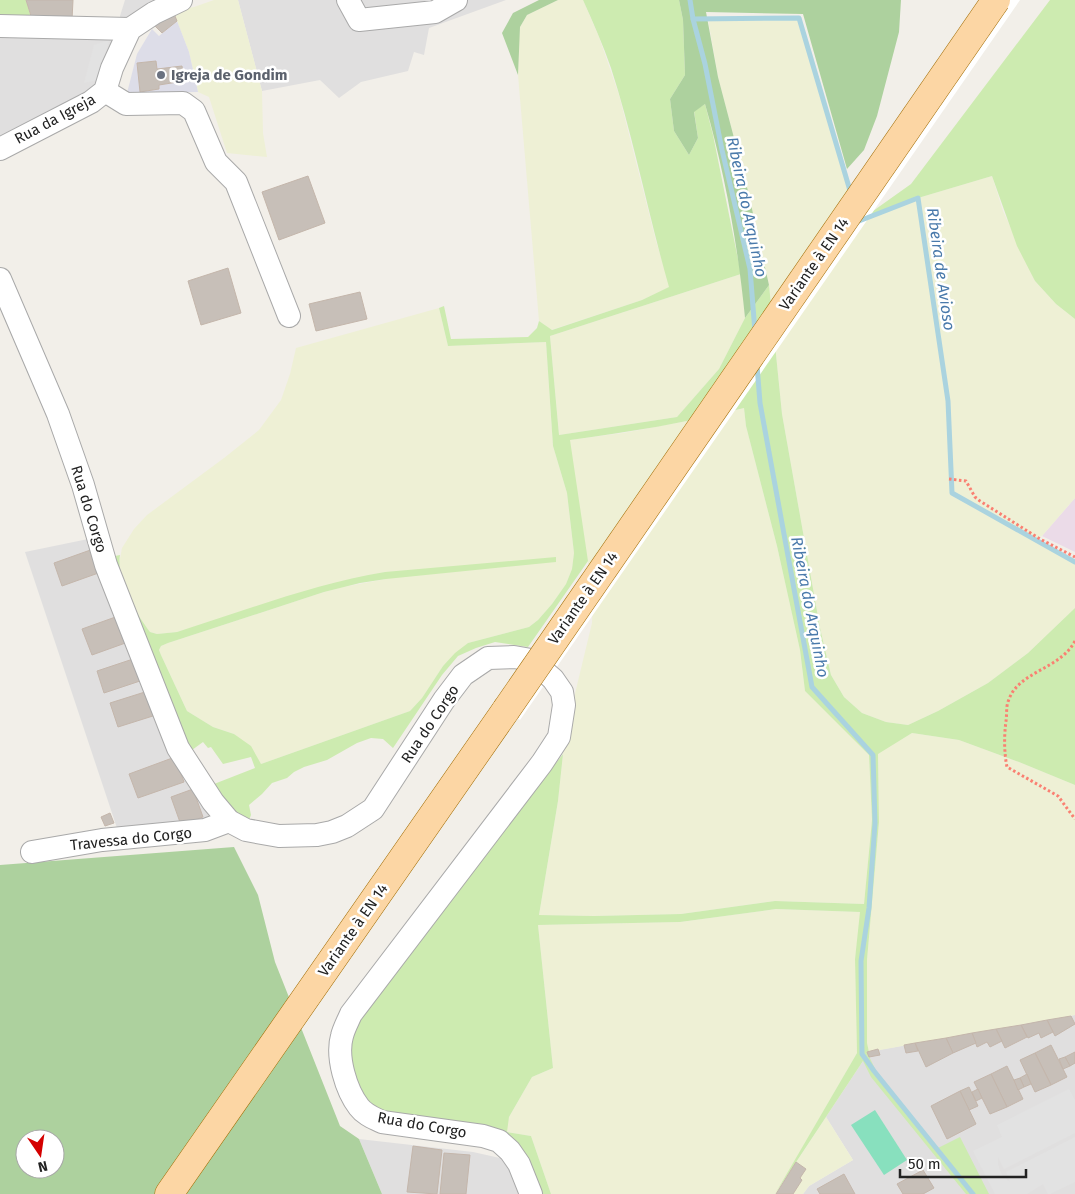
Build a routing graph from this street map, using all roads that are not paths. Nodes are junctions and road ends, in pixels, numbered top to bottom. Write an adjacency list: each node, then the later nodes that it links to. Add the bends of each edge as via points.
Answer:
1 (181, 0): 6 (street)
2 (348, 0): 3 (street, via 359,20 435,12)
3 (456, 0)
4 (996, 0): 13 (main road, Variante à EN 14, bridge)
5 (0, 26): 6 (street)
6 (130, 29): 7 (street, Rua da Igreja)
7 (105, 91): 8 (street, Rua da Igreja, via 91,102); 10 (street, via 126,104 183,103 194,111 216,162 236,182)
8 (0, 149)
9 (0, 278): 11 (street, Rua do Corgo, via 58,414 106,566 178,748)
10 (289, 316)
11 (229, 821): 12 (street, Travessa do Corgo, via 205,830 102,840); 14 (street, Rua do Corgo, via 246,830 279,836 318,835 347,826 373,809 462,675 488,658 514,657 531,660 553,680 562,692 564,705 559,737 351,1014 341,1037 340,1055 350,1092 367,1115 382,1122 499,1141 519,1164)
12 (32, 852)
13 (169, 1194)
14 (530, 1194)

